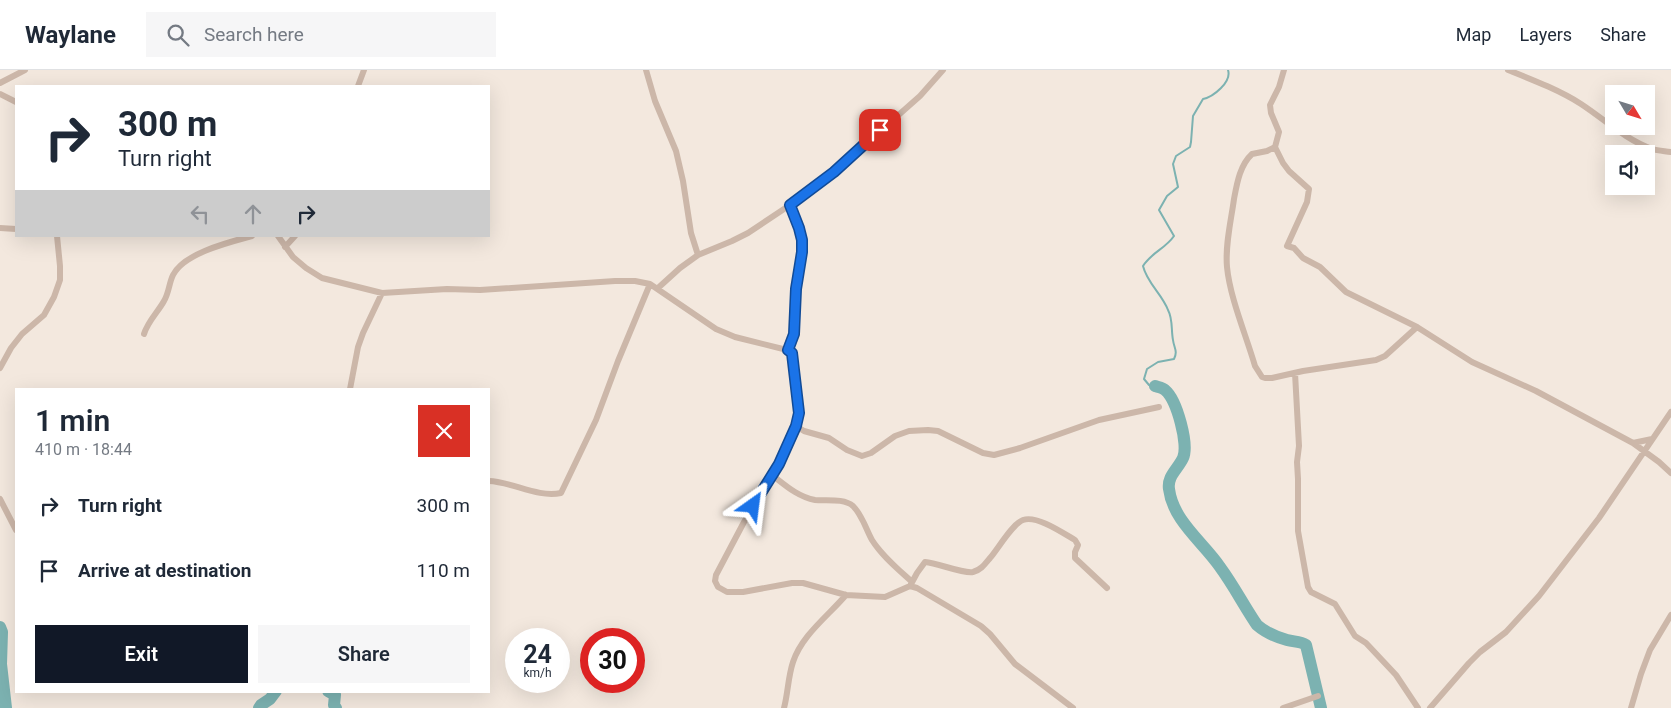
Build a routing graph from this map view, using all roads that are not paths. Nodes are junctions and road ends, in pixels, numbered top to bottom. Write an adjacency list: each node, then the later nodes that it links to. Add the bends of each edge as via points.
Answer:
1 (24, 70): 7 (street)
2 (364, 70): 8 (street)
3 (646, 70): 21 (street, via 676,151)
4 (943, 70): 13 (street, via 920,96 856,154)
5 (1284, 70): 11 (street, via 1270,104 1279,132)
6 (1508, 70): 12 (street, via 1579,103 1641,144)
7 (0, 83)
8 (358, 85)
9 (0, 94): 10 (street)
10 (15, 102)
11 (1275, 147): 25 (street, via 1289,170 1309,189 1307,202 1287,246 1320,267 1346,292); 29 (street, via 1252,154 1241,171 1230,224 1227,266 1255,366 1265,378)
12 (1671, 152)
13 (790, 205): 21 (street, via 740,237); 27 (street, via 799,228 802,252 794,334)
14 (0, 228): 15 (street)
15 (15, 228)
16 (57, 237): 28 (street, via 60,280 54,296 44,315 22,334)
17 (249, 237): 26 (street, via 218,246 180,266 173,275 166,298)
18 (279, 237): 20 (street)
19 (294, 237): 20 (street)
20 (285, 247): 24 (street, via 306,268 322,278)
21 (698, 255): 23 (street)
22 (650, 284): 23 (street); 24 (street, via 615,281); 39 (street, via 596,420 562,494)
23 (658, 288): 27 (street, via 716,329)
24 (382, 293): 30 (street, via 358,347)
25 (1417, 327): 29 (street, via 1385,356 1376,360); 35 (street, via 1472,362 1536,391)
26 (144, 334)
27 (788, 350): 33 (street, via 792,353 798,394)
28 (0, 368)
29 (1295, 373): 50 (street, via 1299,446 1298,531 1308,587 1310,592 1335,604 1355,636 1366,643 1396,676)
30 (350, 388)
31 (1159, 408): 33 (street, via 1099,420 994,455 938,431 928,430 895,436 862,456 829,438)
32 (1671, 412): 34 (street)
33 (796, 426): 38 (street)
34 (1652, 439): 35 (street); 36 (street)
35 (1633, 443): 36 (street)
36 (1646, 451): 37 (street); 51 (street, via 1538,596 1506,632 1469,663)
37 (1671, 473)
38 (772, 475): 42 (street, via 798,494 852,506 872,540); 44 (street, via 716,575 718,587 727,592 743,592 803,583)
39 (490, 481)
40 (0, 499): 41 (street)
41 (15, 528)
42 (911, 584): 43 (street, via 924,562 967,573 980,569 1014,527 1029,519 1043,522 1075,540 1078,545 1075,558); 44 (street, via 885,597); 48 (street, via 981,626 1015,664)
43 (1107, 588)
44 (846, 595): 47 (street, via 799,648)
45 (1671, 615): 52 (street, via 1650,650)
46 (1318, 696): 49 (street)
47 (784, 708)
48 (1073, 708)
49 (1283, 708)
50 (1418, 708)
51 (1430, 708)
52 (1631, 708)

